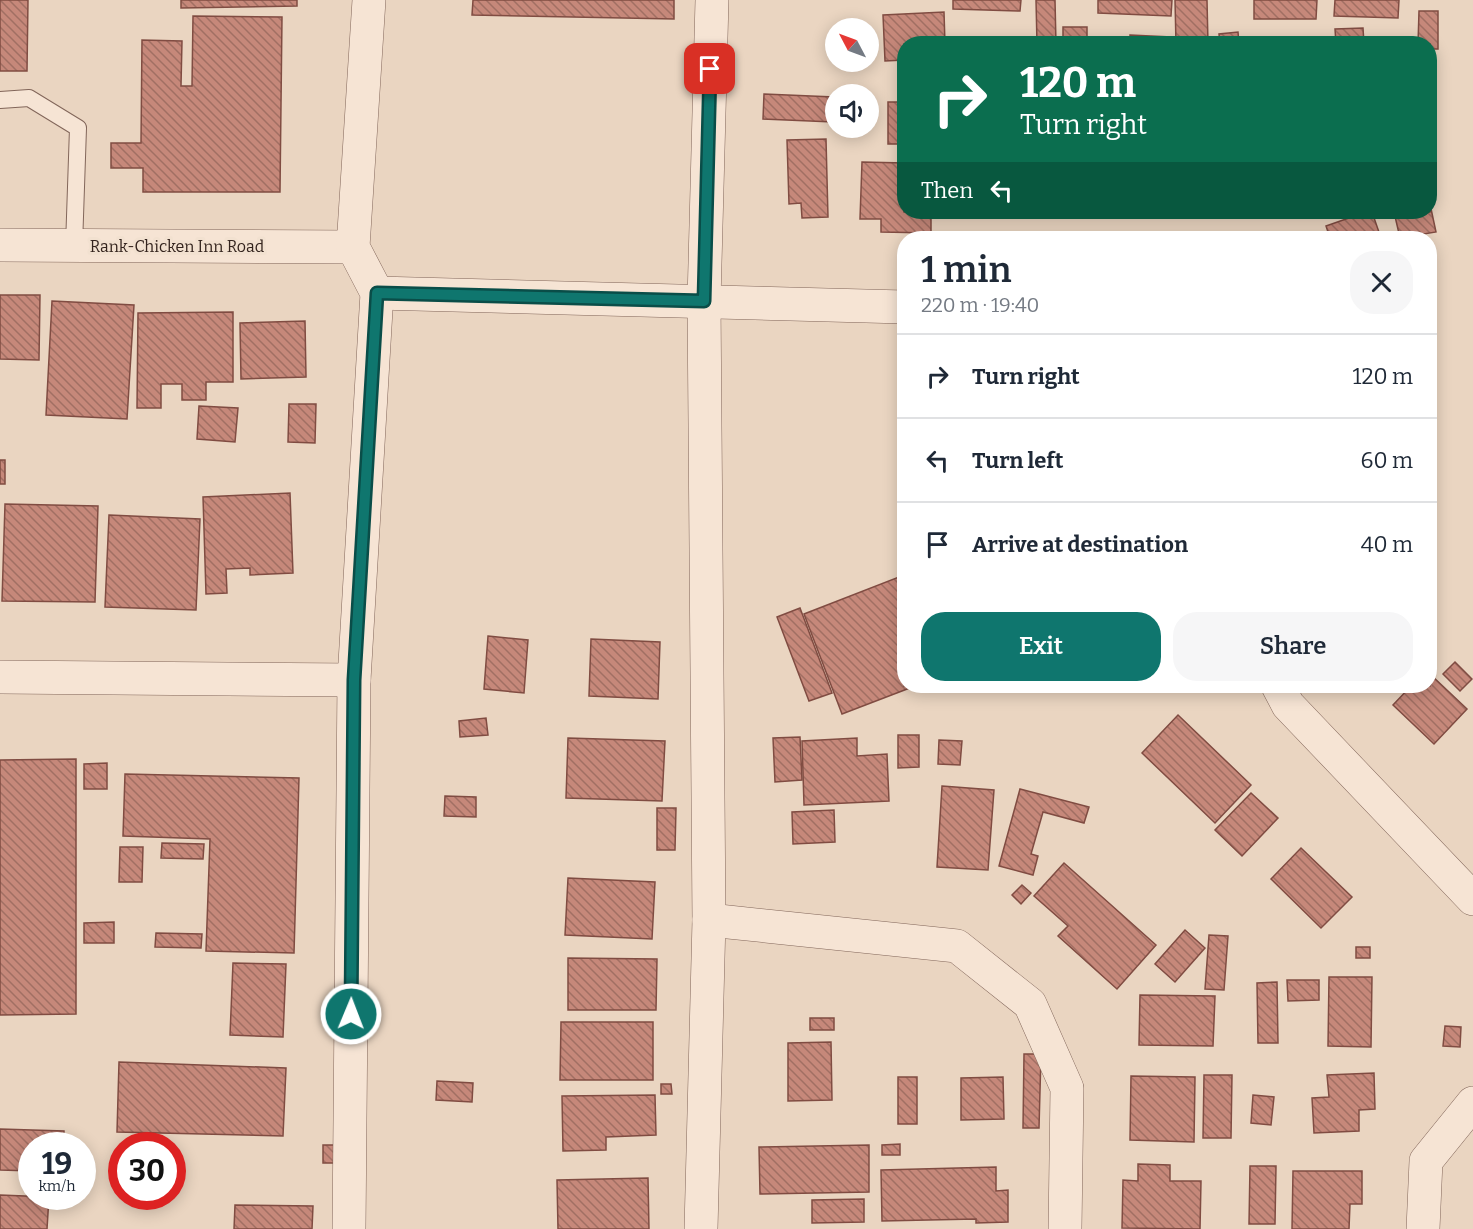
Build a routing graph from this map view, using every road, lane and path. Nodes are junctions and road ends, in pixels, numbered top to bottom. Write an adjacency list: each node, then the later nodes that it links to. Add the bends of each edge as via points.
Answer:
1 (369, 0): 6 (street)
2 (712, 0): 8 (street)
3 (0, 99): 5 (lane, via 29,98 78,128)
4 (0, 245): 5 (street, Rank-Chicken Inn Road)
5 (74, 246): 6 (street, Rank-Chicken Inn Road)
6 (353, 247): 7 (street)
7 (377, 293): 8 (street); 11 (street)
8 (704, 301): 9 (street); 14 (street)
9 (897, 307)
10 (0, 677): 11 (street)
11 (354, 680): 16 (street)
12 (1282, 693): 13 (street, via 1288,705)
13 (1473, 899)
14 (709, 920): 17 (street); 18 (street, via 957,946 1030,1004 1067,1088)
15 (1473, 1103): 19 (street, via 1426,1161)
16 (349, 1229)
17 (701, 1229)
18 (1065, 1229)
19 (1423, 1229)

